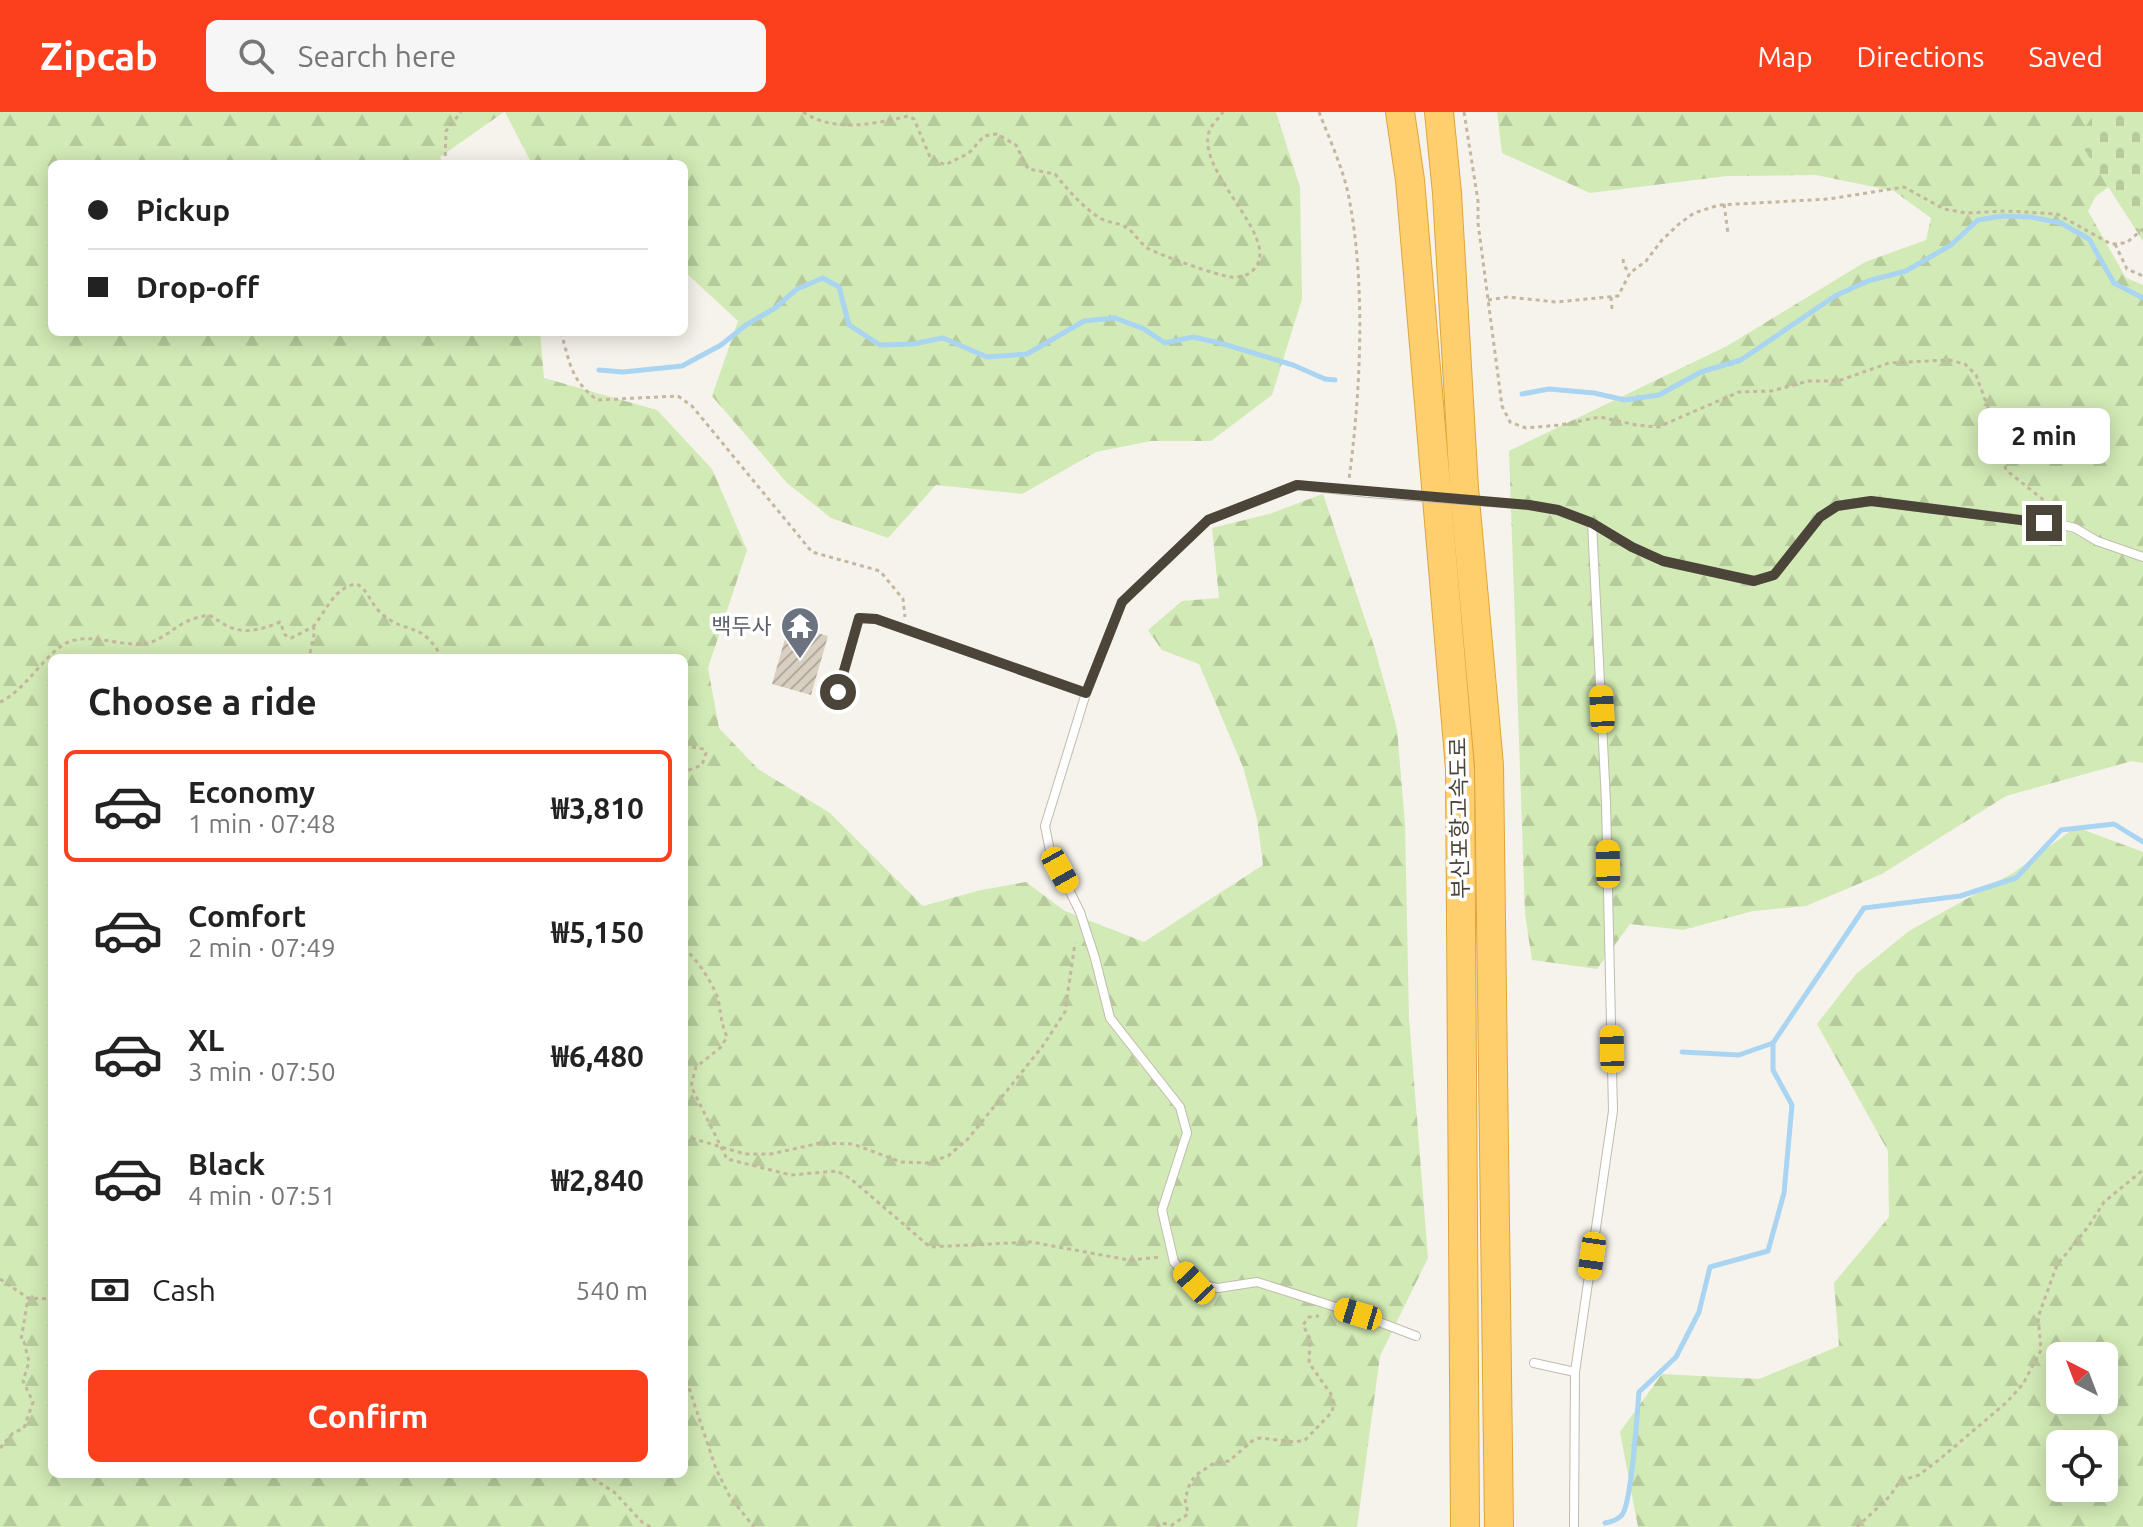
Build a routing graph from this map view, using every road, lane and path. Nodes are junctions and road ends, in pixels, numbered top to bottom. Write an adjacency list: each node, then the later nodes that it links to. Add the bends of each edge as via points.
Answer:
1 (461, 112): 8 (path, via 446,131)
2 (803, 112): 3 (path, via 828,123 867,125 908,116 930,157 945,165 969,153 984,136 997,134 1016,145 1028,169 1055,174 1101,219 1126,227 1148,248 1231,278 1247,275 1260,258 1259,240 1221,182 1207,142)
3 (1223, 112)
4 (1319, 112): 20 (path, via 1348,191 1356,259 1360,370)
5 (1400, 112): 54 (highway, 부산포항고속도로, via 1460,769)
6 (1439, 112): 55 (highway, 부산포항고속도로, via 1489,765)
7 (1464, 112): 17 (path)
8 (445, 160)
9 (1724, 204): 11 (path); 12 (path, via 1829,199 1904,187 1944,209 1966,213 2057,214); 14 (path, via 1694,213)
10 (2143, 229): 12 (path, via 2126,243)
11 (1728, 233)
12 (2115, 244): 15 (path, via 2127,269)
13 (1623, 259): 14 (path)
14 (1630, 273): 16 (path, via 1618,296)
15 (2143, 276)
16 (1611, 297): 17 (path); 18 (path)
17 (1488, 300): 22 (path, via 1502,406 1510,422 1526,428 1600,417 1658,427 1739,392 1838,381 1889,363 1965,364 1983,388 2006,470 2060,514)
18 (1612, 309)
19 (562, 336): 25 (path, via 580,387 597,400 678,396 692,406 812,552 880,571 903,599)
20 (1347, 490): 21 (lane, bridge, via 1529,505); 31 (lane, via 1297,485 1208,520 1122,602)
21 (1592, 523): 22 (lane, via 1663,561 1754,581 1774,575 1820,517 1837,506 1871,501); 47 (lane, via 1606,802 1613,1111)
22 (2063, 525): 23 (lane)
23 (2143, 557)
24 (313, 627): 26 (path, via 291,638 280,622 244,631 208,615 157,640 71,641); 27 (path); 28 (path, via 338,592 357,584 384,616 427,636)
25 (906, 631): 30 (lane, via 859,618); 31 (lane)
26 (53, 654)
27 (310, 654)
28 (439, 654)
29 (48, 659): 32 (path, via 11,698)
30 (838, 692)
31 (1086, 693): 35 (lane, via 1045,826 1050,851)
32 (0, 702)
33 (688, 747): 34 (path, via 706,753 702,765)
34 (688, 770)
35 (1080, 912): 38 (path, via 1065,1012 968,1139 948,1156 927,1163 901,1162 853,1144 820,1143 771,1154 745,1154); 40 (lane, via 1110,1018 1180,1107 1187,1133 1162,1210)
36 (688, 951): 38 (path, via 719,1001 727,1037 696,1067 691,1086)
37 (688, 1137): 38 (path)
38 (719, 1145): 40 (path, via 727,1159 791,1175 837,1171 930,1247 1031,1242 1129,1260)
39 (2143, 1170): 57 (path, via 2104,1202 2057,1265 2038,1317 2041,1350 2023,1384 1940,1459 1900,1481)
40 (1173, 1256): 45 (lane, via 1194,1283 1218,1288 1257,1282)
41 (0, 1279): 42 (path)
42 (28, 1298): 43 (path); 49 (path, via 21,1340 29,1362 23,1381 33,1402 24,1428)
43 (48, 1299)
44 (1323, 1315): 53 (path, via 1309,1317 1303,1325 1310,1339 1309,1363 1331,1394 1332,1412 1305,1440 1260,1438 1229,1461 1214,1463 1190,1483 1188,1514 1172,1525)
45 (1416, 1336)
46 (1534, 1363): 47 (lane)
47 (1575, 1372): 56 (lane)
48 (688, 1385): 52 (path, via 716,1469)
49 (0, 1448)
50 (592, 1478): 51 (path)
51 (651, 1527)
52 (754, 1527)
53 (1156, 1527)
54 (1465, 1527)
55 (1499, 1527)
56 (1574, 1527)
57 (1857, 1527)

